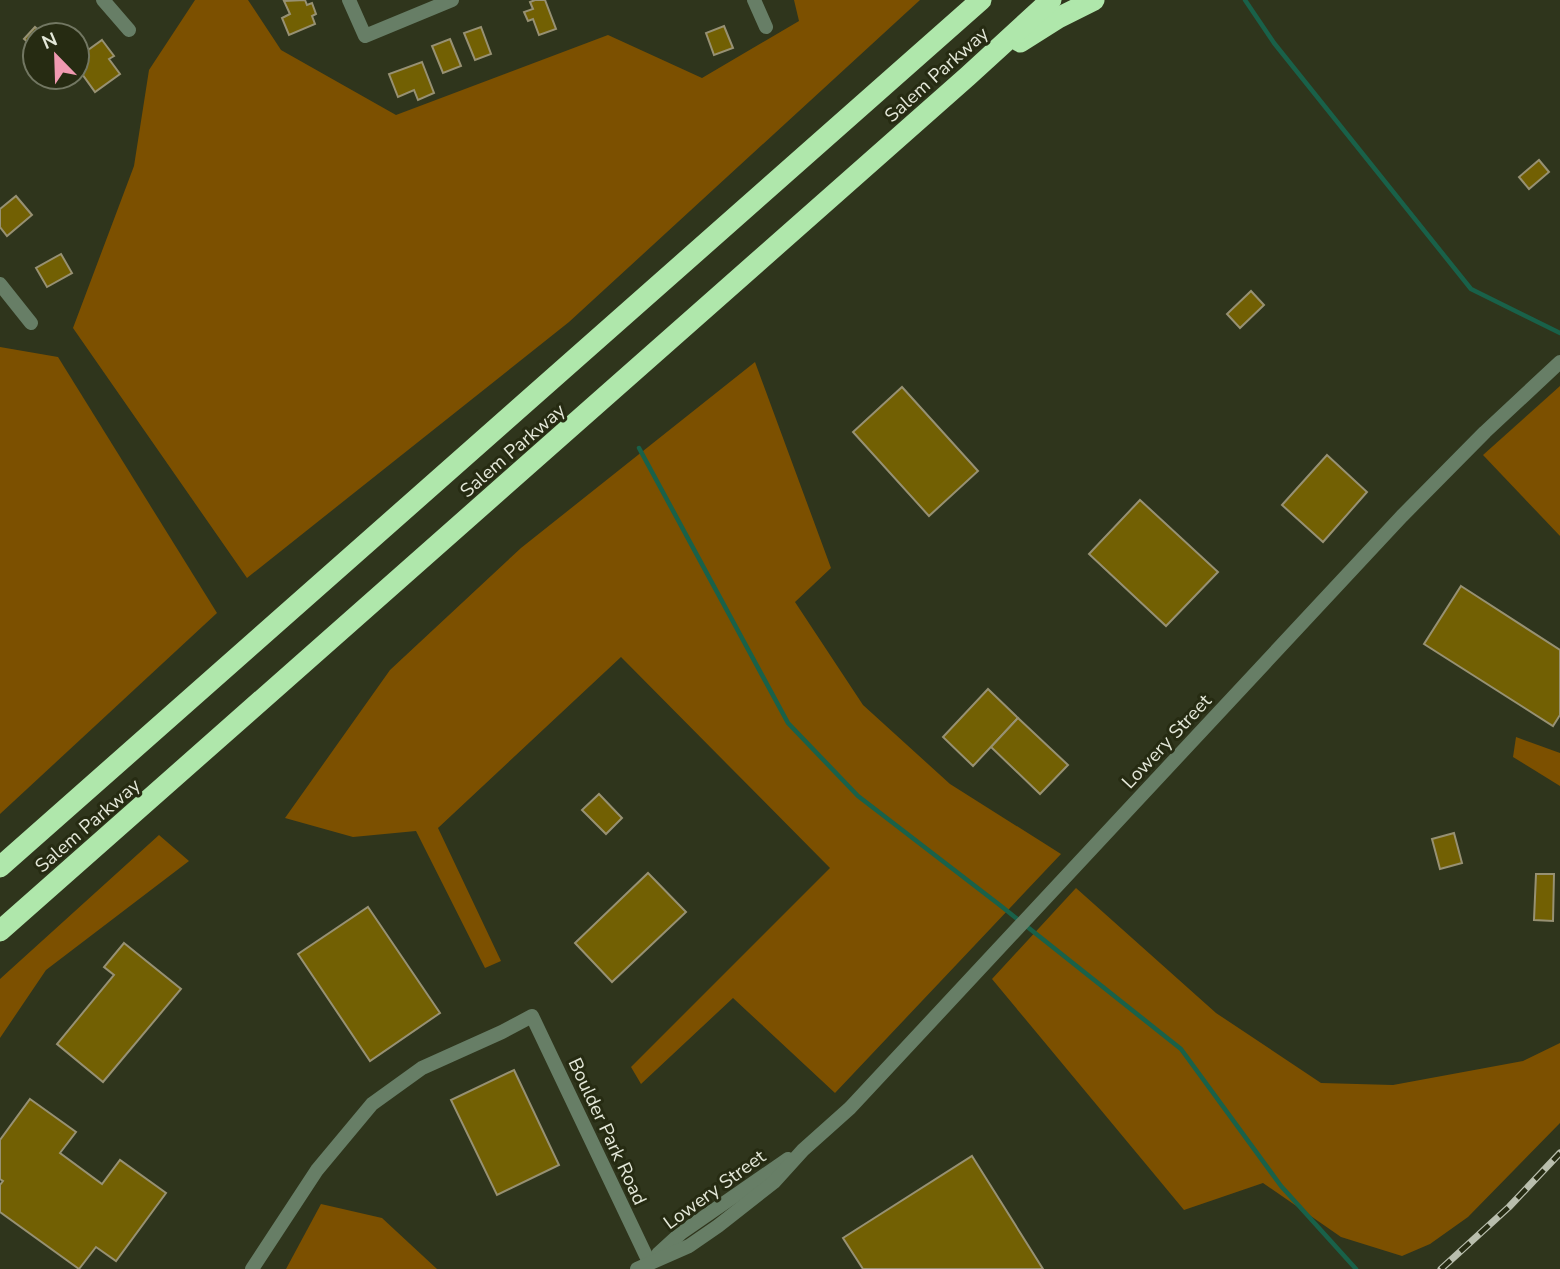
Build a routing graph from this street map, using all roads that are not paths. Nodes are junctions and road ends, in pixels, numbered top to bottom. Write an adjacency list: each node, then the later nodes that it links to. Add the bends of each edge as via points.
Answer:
1 (103, 0): 9 (street)
2 (349, 0): 3 (street, via 365,36)
3 (453, 0)
4 (754, 0): 8 (street)
5 (981, 0): 14 (highway, Salem Parkway)
6 (1051, 0): 10 (highway, Salem Parkway)
7 (1094, 0): 10 (highway)
8 (766, 27)
9 (129, 30)
10 (968, 76): 15 (highway, Salem Parkway)
11 (0, 284): 12 (street)
12 (31, 323)
13 (1560, 362): 18 (street, Lowery Street, via 1402,516 850,1108 803,1150 681,1233)
14 (0, 867)
15 (34, 902): 16 (highway, Salem Parkway); 17 (highway)
16 (0, 931)
17 (0, 941)
18 (643, 1266): 19 (street, Boulder Park Road, via 532,1016 422,1068 372,1104 317,1170)
19 (252, 1269)

